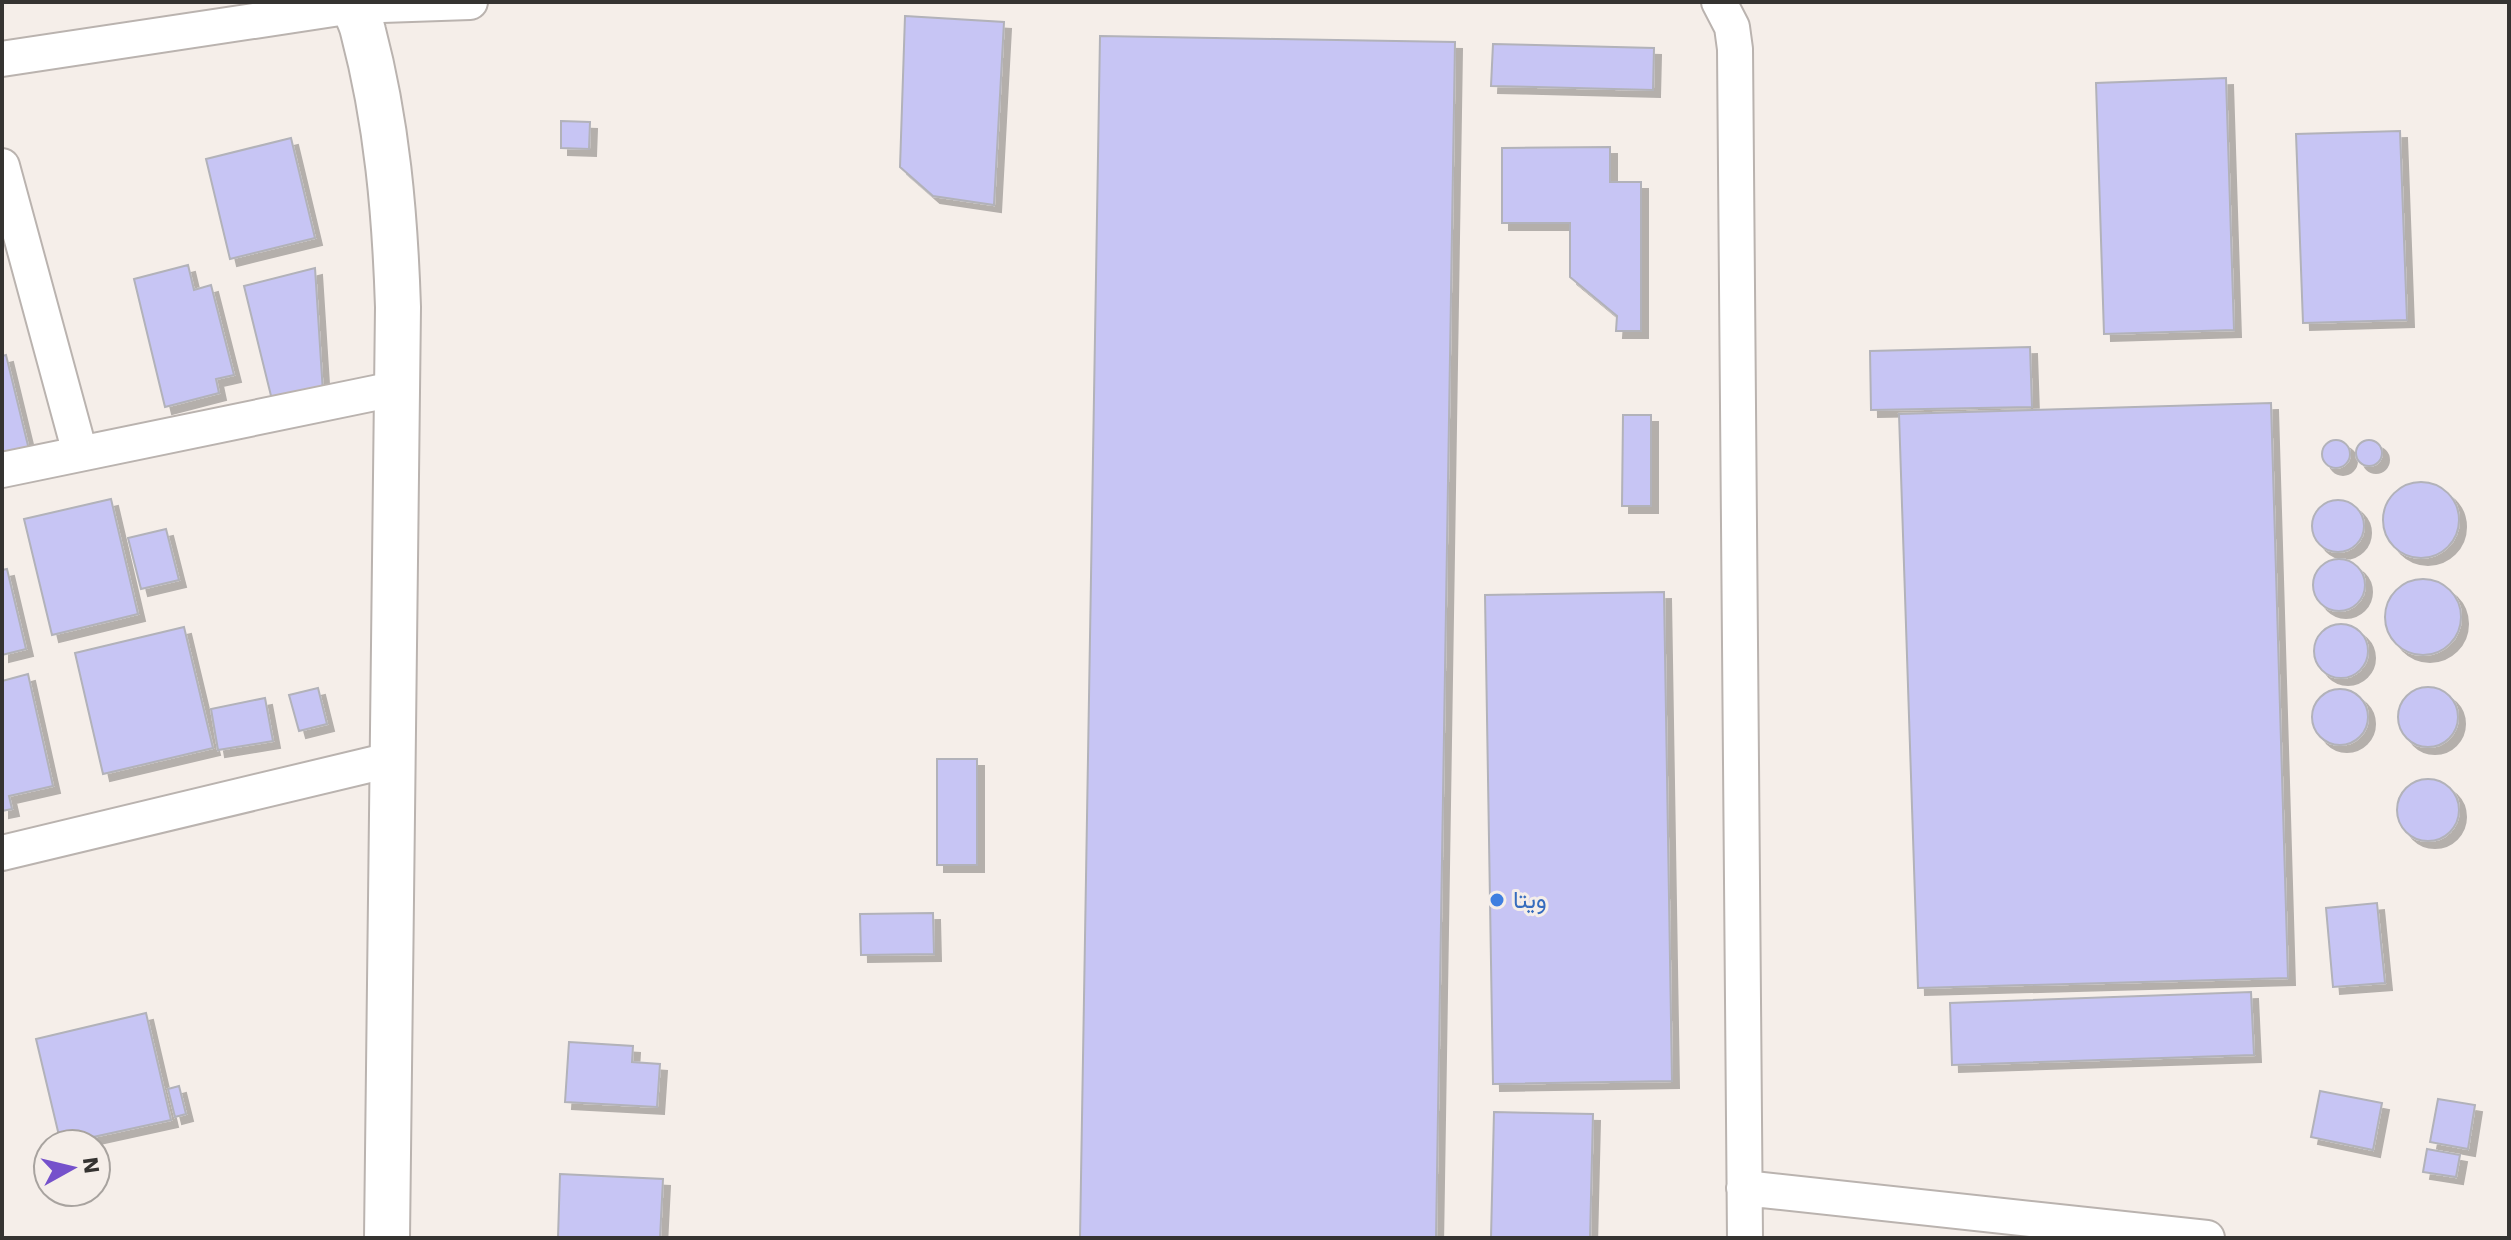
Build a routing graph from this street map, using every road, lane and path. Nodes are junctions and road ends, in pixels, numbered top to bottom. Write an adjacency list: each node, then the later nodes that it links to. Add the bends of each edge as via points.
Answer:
1 (470, 2): 3 (street)
2 (1719, 2): 12 (street, via 1732,27 1735,49)
3 (352, 4): 4 (street); 7 (street, via 380,110 395,210)
4 (2, 59)
5 (2, 166): 6 (street)
6 (10, 229): 8 (street)
7 (399, 388): 8 (street); 10 (street)
8 (80, 453): 9 (street)
9 (2, 470)
10 (394, 759): 11 (street); 13 (street)
11 (2, 853)
12 (1744, 1188): 14 (street); 15 (street)
13 (387, 1238)
14 (1745, 1238)
15 (2207, 1238)

